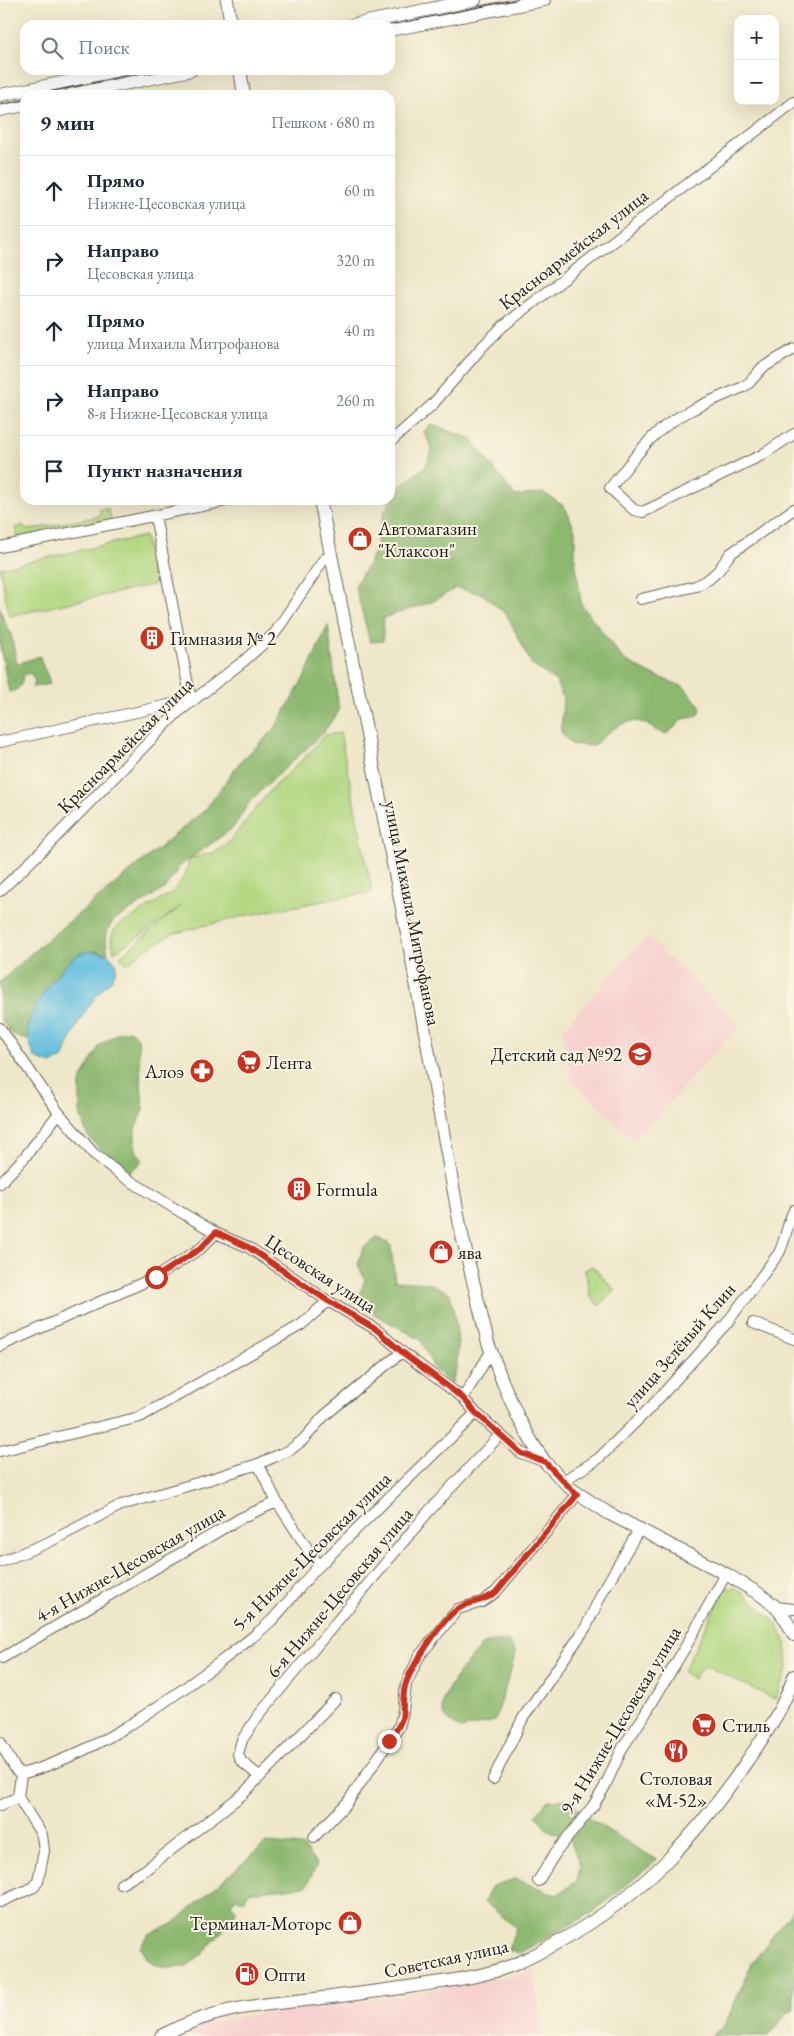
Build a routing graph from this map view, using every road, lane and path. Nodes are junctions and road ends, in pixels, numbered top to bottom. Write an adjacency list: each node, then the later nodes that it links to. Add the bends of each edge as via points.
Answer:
1 (221, 0): 5 (main road)
2 (227, 0): 6 (main road)
3 (475, 0): 7 (main road)
4 (544, 0): 8 (main road)
5 (225, 20)
6 (231, 20)
7 (377, 20)
8 (395, 29)
9 (102, 75): 13 (main road)
10 (167, 75): 14 (main road)
11 (235, 75): 15 (main road)
12 (241, 75): 16 (main road)
13 (25, 90)
14 (94, 90)
15 (237, 90)
16 (243, 90)
17 (20, 91): 18 (main road)
18 (0, 95)
19 (794, 102): 24 (street, Красноармейская улица, via 503,326 434,404)
20 (20, 106): 21 (main road)
21 (0, 110)
22 (794, 349): 23 (street, via 762,368 743,387 690,411 663,428 610,488 634,510 643,512 762,455)
23 (794, 434)
24 (395, 438)
25 (207, 505): 28 (street)
26 (321, 505): 30 (main road, улица Михаила Митрофанова)
27 (794, 510): 31 (street, via 730,554 709,579 686,589)
28 (155, 516): 29 (street); 32 (street)
29 (0, 547)
30 (328, 557): 32 (street, Красноармейская улица, via 275,633); 45 (main road, улица Михаила Митрофанова, via 429,1049 455,1201)
31 (641, 599)
32 (191, 700): 33 (street); 34 (street, Красноармейская улица)
33 (0, 742)
34 (0, 891)
35 (0, 1028): 36 (street, Цесовская улица)
36 (59, 1113): 37 (street); 39 (street, Цесовская улица, via 93,1154 121,1175)
37 (0, 1183)
38 (794, 1210): 52 (street, улица Зелёный Клин, via 779,1252 726,1324 650,1408 598,1459)
39 (216, 1232): 40 (street, Цесовская улица, via 248,1247); 43 (street, via 201,1248 156,1277)
40 (328, 1301): 44 (street, Цесовская улица, via 377,1330); 49 (street, via 301,1325 140,1417)
41 (753, 1323): 42 (street)
42 (794, 1339)
43 (0, 1346)
44 (402, 1352): 46 (street, Цесовская улица); 51 (street, via 324,1416 298,1445)
45 (490, 1353): 46 (street); 50 (main road, улица Михаила Митрофанова, via 518,1417)
46 (463, 1398): 47 (street, Цесовская улица)
47 (476, 1413): 48 (street, Цесовская улица); 57 (street, 5-я Нижне-Цесовская улица)
48 (500, 1435): 50 (street, Цесовская улица, via 521,1453); 67 (street, 6-я Нижне-Цесовская улица, via 428,1511 258,1716 242,1740 238,1754)
49 (0, 1451)
50 (545, 1462): 52 (main road, улица Михаила Митрофанова)
51 (258, 1464): 54 (street); 56 (street, via 121,1505)
52 (562, 1481): 53 (main road, улица Михаила Митрофанова)
53 (577, 1495): 55 (main road, улица Михаила Митрофанова); 71 (street, via 496,1592 482,1602 464,1606 452,1614 420,1655 408,1678 399,1727 347,1803)
54 (277, 1502): 57 (street); 62 (street, 4-я Нижне-Цесовская улица, via 241,1518)
55 (640, 1528): 58 (main road, улица Михаила Митрофанова); 68 (street, via 586,1627 523,1718)
56 (0, 1562)
57 (319, 1566): 66 (street, 5-я Нижне-Цесовская улица, via 270,1622 146,1714 58,1762)
58 (726, 1574): 59 (main road); 72 (street, 9-я Нижне-Цесовская улица, via 668,1677 623,1747 593,1806 556,1852)
59 (776, 1607): 60 (street); 61 (main road)
60 (794, 1609)
61 (794, 1635)
62 (2, 1658)
63 (794, 1676): 75 (main road, Советская улица, via 783,1705 709,1816 664,1866 576,1932 498,1970 415,1986 214,2013)
64 (336, 1699): 67 (street)
65 (0, 1742): 66 (street)
66 (21, 1774): 69 (street)
67 (260, 1777): 73 (street, via 153,1864)
68 (493, 1779)
69 (18, 1797): 70 (street); 74 (street, via 42,1835 43,1856 34,1887)
70 (0, 1806)
71 (314, 1837)
72 (538, 1881)
73 (121, 1884)
74 (0, 1902)
75 (160, 2036)

